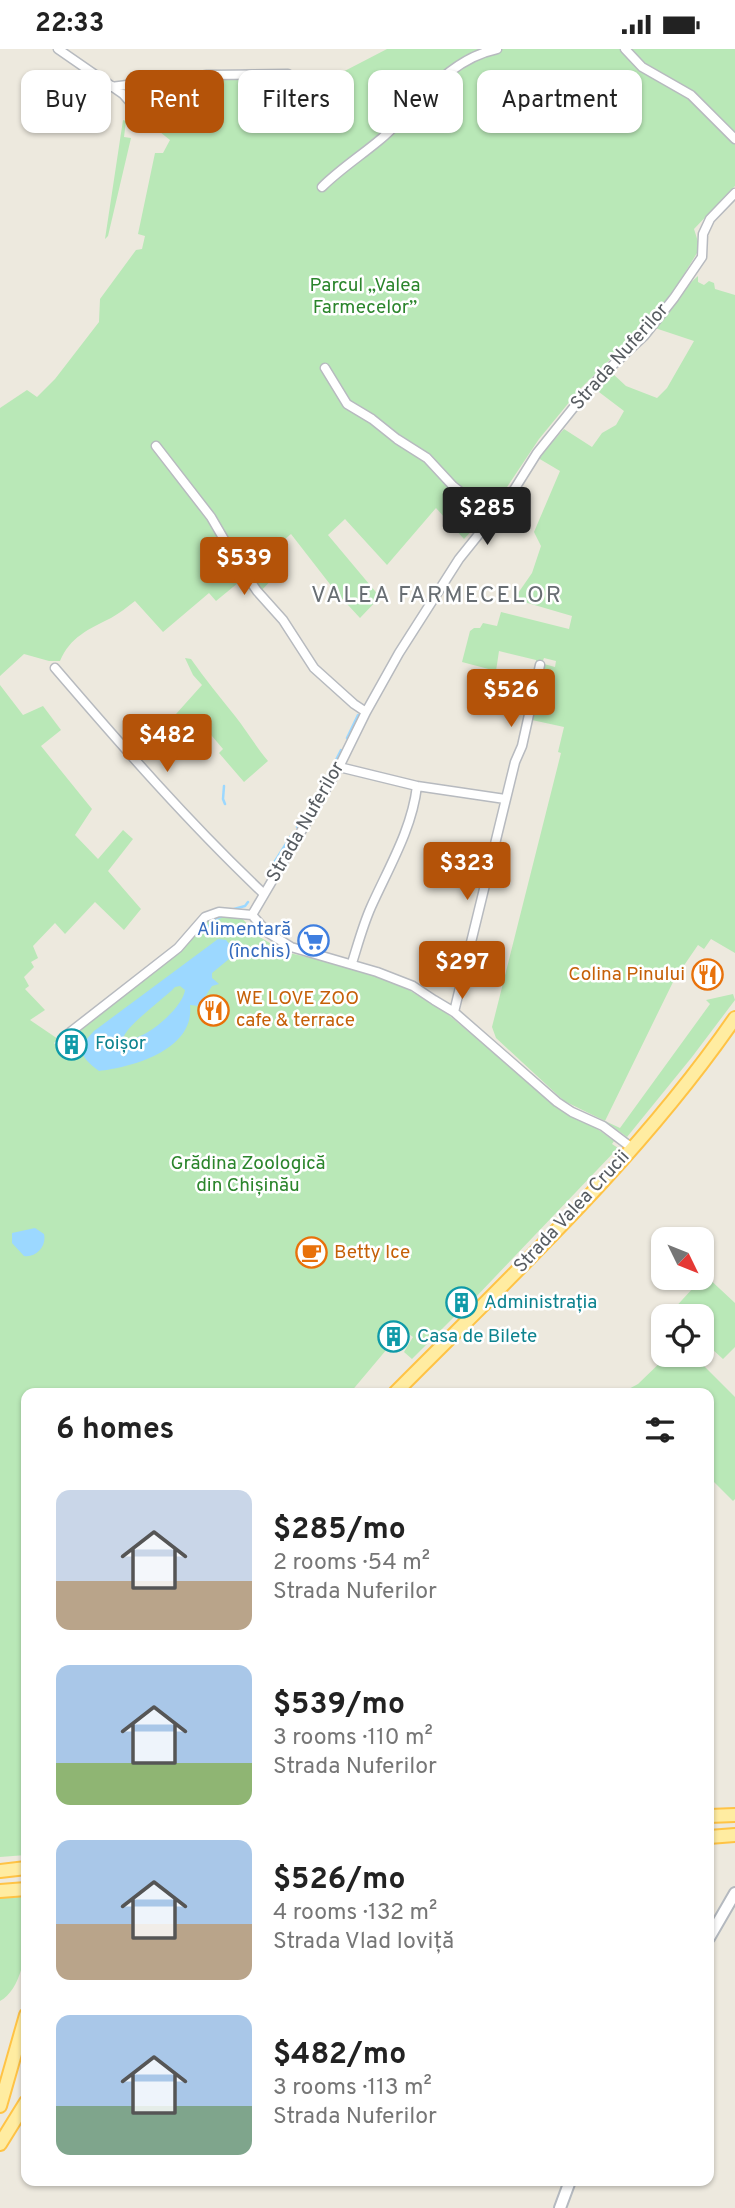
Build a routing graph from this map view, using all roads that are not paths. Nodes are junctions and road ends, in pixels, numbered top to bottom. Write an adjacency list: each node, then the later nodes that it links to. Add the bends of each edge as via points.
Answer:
1 (58, 49): 4 (street)
2 (497, 49): 9 (street, via 469,57 453,68 384,137)
3 (625, 49): 8 (street, via 642,67 691,95)
4 (87, 70)
5 (238, 75): 6 (street)
6 (111, 87): 7 (street)
7 (125, 98)
8 (735, 139)
9 (322, 187)
10 (735, 193): 13 (street, Strada Nuferilor, via 705,227 702,257 674,298 644,336 566,416)
11 (325, 367): 13 (street, via 347,404 427,458 464,496)
12 (156, 446): 16 (street, via 203,506 314,668)
13 (493, 517): 16 (street, Strada Nuferilor, via 429,605)
14 (540, 665): 19 (street)
15 (55, 668): 20 (street, Strada Nuferilor, via 145,772)
16 (366, 712): 17 (street, Strada Nuferilor)
17 (339, 768): 18 (street); 20 (street, Strada Nuferilor)
18 (417, 786): 19 (street); 22 (street, via 409,825 370,910)
19 (505, 799): 23 (street)
20 (264, 894): 21 (street, Strada Nuferilor)
21 (252, 915): 22 (street, via 267,932 291,947); 25 (street, via 219,912 205,917 178,948)
22 (352, 963): 23 (street, via 413,986)
23 (454, 1012): 26 (street, via 556,1102 603,1126)
24 (735, 1018): 26 (main road, Strada Valea Crucii)
25 (64, 1037)
26 (632, 1148): 27 (main road, Strada Valea Crucii)
27 (400, 1388)
28 (735, 1815): 29 (main road)
29 (714, 1816)
30 (735, 1835): 31 (main road)
31 (714, 1837)
32 (21, 1869): 33 (main road)
33 (0, 1871)
34 (21, 1889): 35 (main road)
35 (0, 1891)
36 (735, 1893): 37 (main road)
37 (714, 1929)
38 (21, 2032): 39 (main road)
39 (0, 2106)
40 (21, 2110): 41 (main road)
41 (0, 2144)
42 (568, 2186): 43 (main road)
43 (560, 2208)

